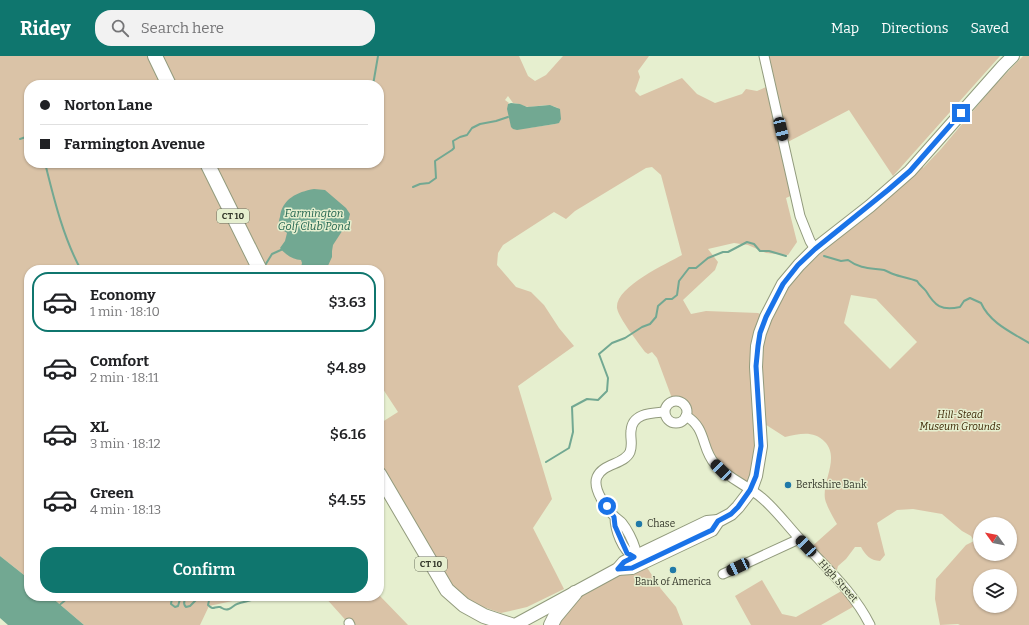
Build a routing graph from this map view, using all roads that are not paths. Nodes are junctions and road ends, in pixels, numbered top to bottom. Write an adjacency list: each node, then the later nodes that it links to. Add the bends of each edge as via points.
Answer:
1 (155, 56): 4 (highway)
2 (764, 56): 6 (street, via 800,216)
3 (1013, 56): 6 (main road, via 910,171)
4 (167, 80)
5 (209, 168): 7 (highway, CT 10)
6 (815, 249): 11 (main road, via 783,284 760,333 756,366 761,446 756,476)
7 (257, 265)
8 (664, 412): 9 (street, via 667,419 673,423 681,422); 9 (street, via 667,404 677,400 686,406); 14 (street, via 639,416 631,428 629,454 607,467 598,475 596,483 597,491 614,517 622,523 636,549)
9 (686, 416): 11 (street, High Street, via 700,429 714,463)
10 (384, 483): 18 (highway, CT 10, via 447,590 464,605 484,616)
11 (750, 490): 12 (main road, via 731,514); 13 (street, High Street, via 766,502)
12 (718, 521): 14 (main road, via 707,522); 15 (main road, via 712,530 644,563 632,568)
13 (799, 539): 16 (street); 21 (street, High Street, via 858,604)
14 (634, 557): 15 (main road)
15 (618, 569): 17 (main road)
16 (723, 574)
17 (575, 593): 19 (main road); 20 (highway, via 555,616)
18 (511, 625)
19 (515, 625)
20 (551, 625)
21 (870, 625)

